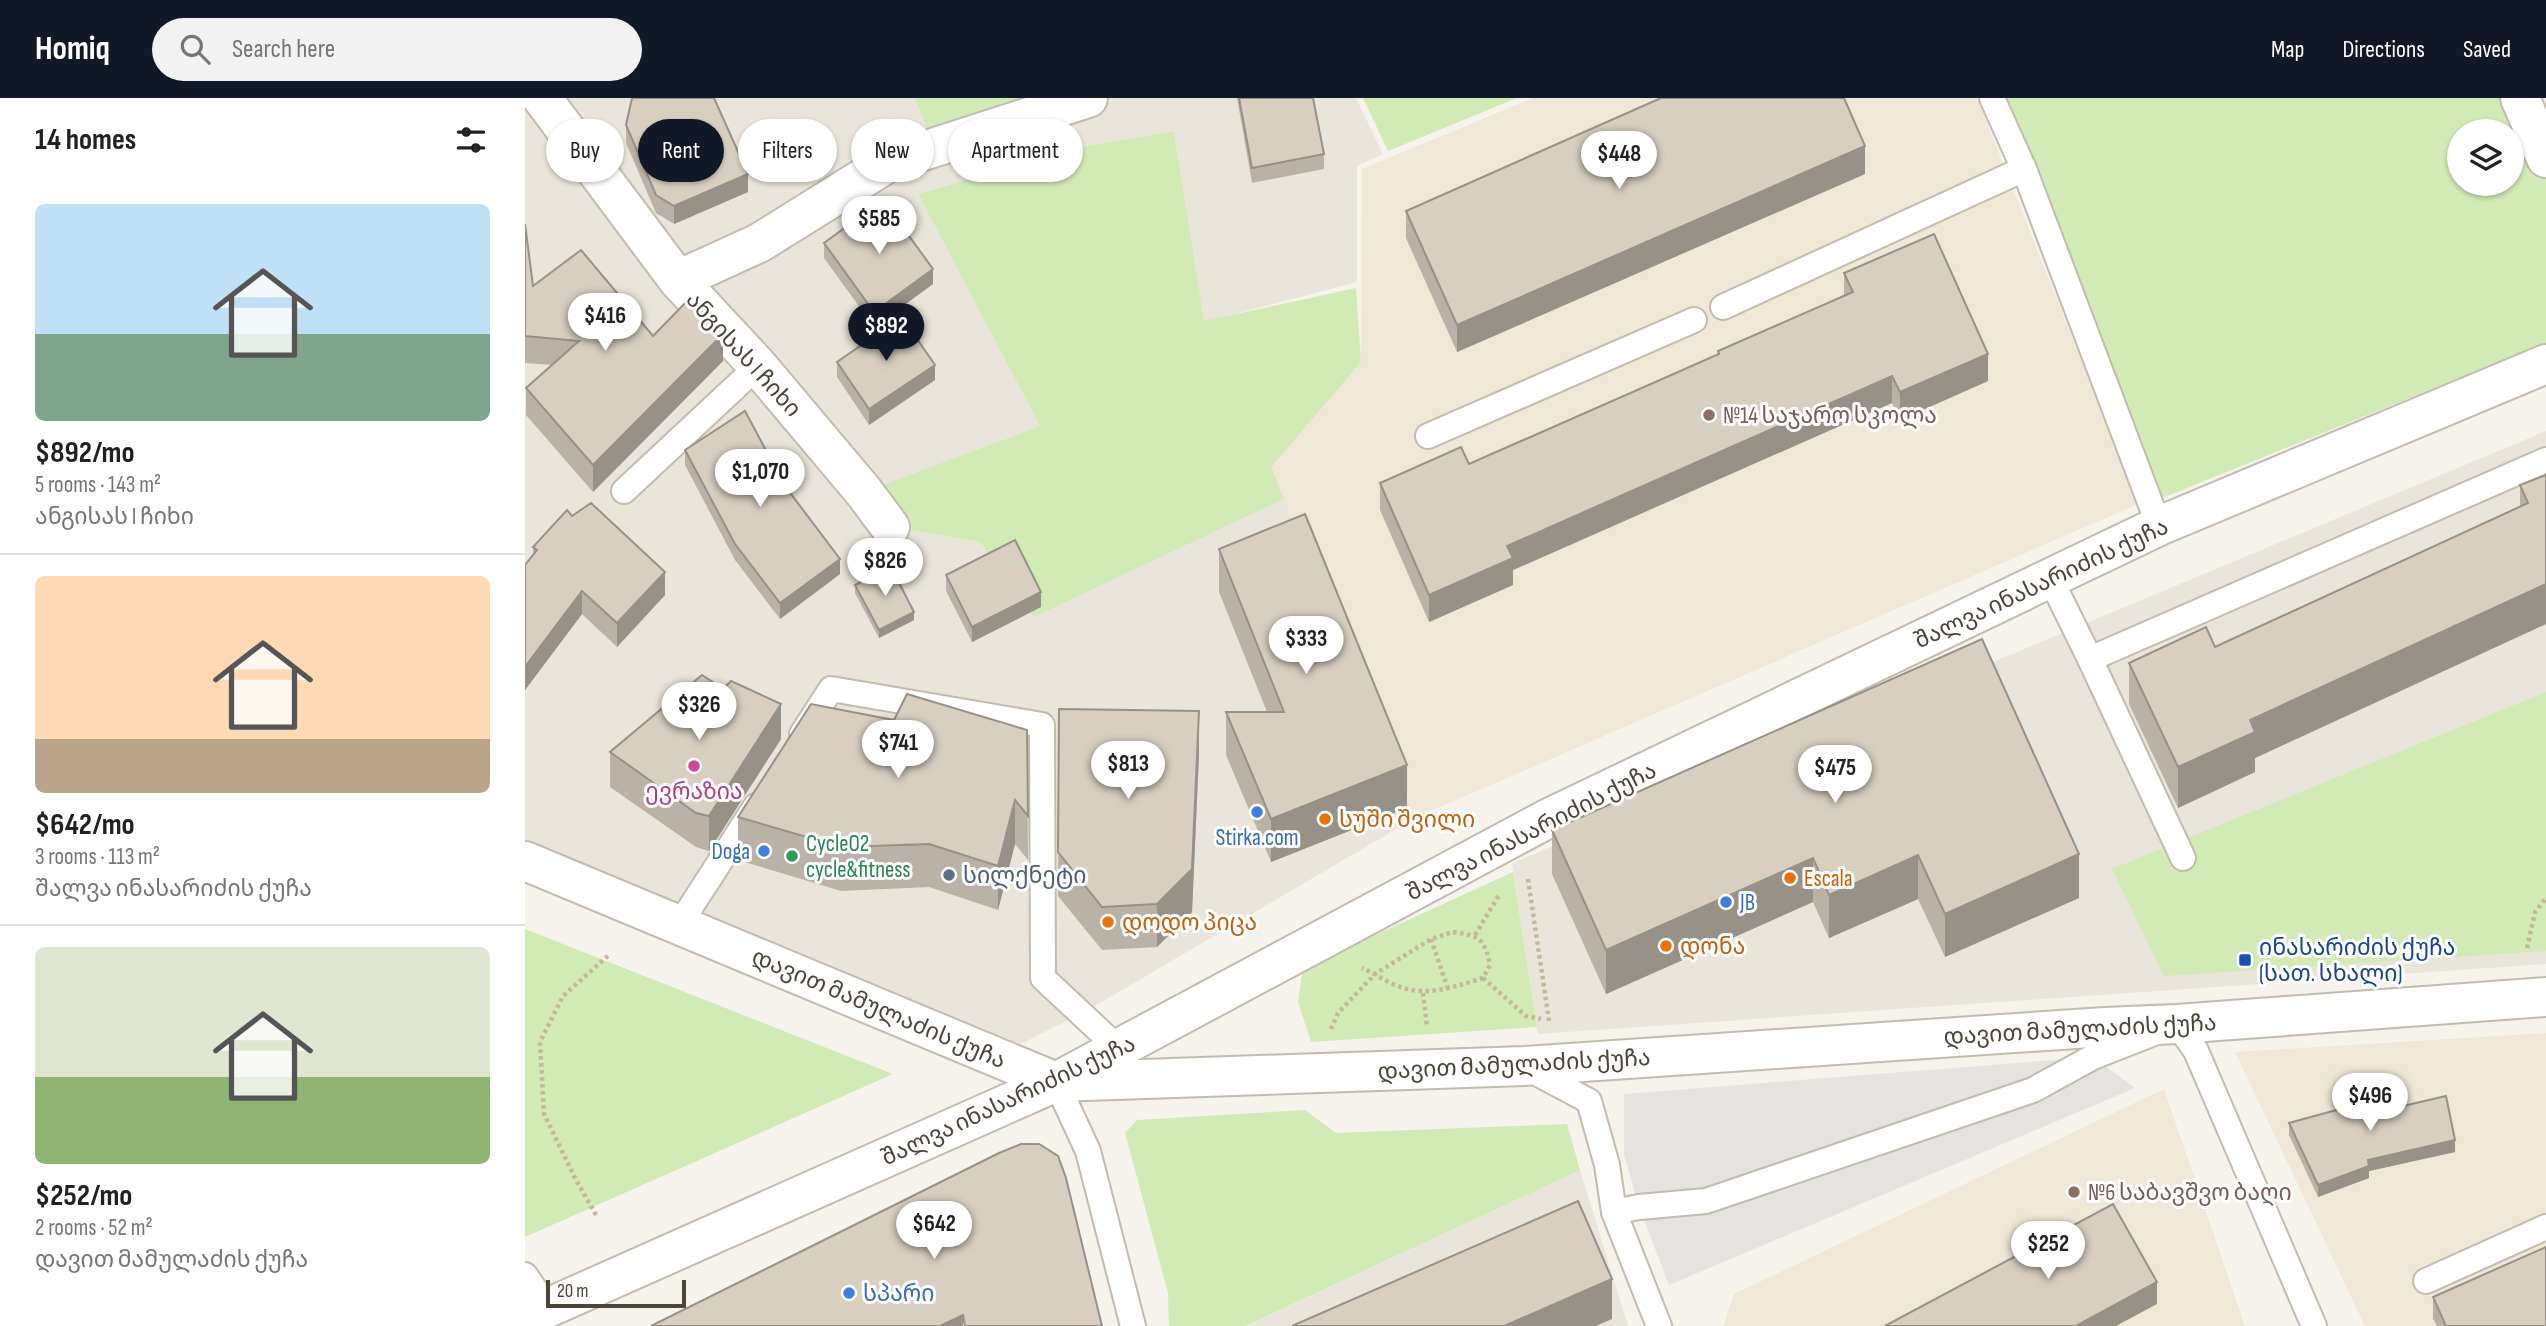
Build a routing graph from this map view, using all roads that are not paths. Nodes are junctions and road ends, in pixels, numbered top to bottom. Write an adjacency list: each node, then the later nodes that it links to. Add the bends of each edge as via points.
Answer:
1 (542, 98): 5 (street, ანგისას I ჩიხი)
2 (1088, 98): 5 (street, ანგისას I ჩიხი, via 889,162 759,243)
3 (1992, 98): 4 (lane)
4 (2024, 169): 6 (lane); 13 (lane)
5 (678, 280): 9 (street, ანგისას I ჩიხი)
6 (1723, 307)
7 (1694, 320): 10 (lane)
8 (2546, 364): 13 (street, შალვა ინასარიძის ქუჩა)
9 (758, 366): 12 (lane); 14 (street, ანგისას I ჩიხი)
10 (1428, 436)
11 (2546, 460): 16 (lane)
12 (624, 491)
13 (2159, 526): 15 (street, შალვა ინასარიძის ქუჩა)
14 (890, 527)
15 (2050, 578): 16 (lane); 24 (street, შალვა ინასარიძის ქუჩა, via 1521,833)
16 (2091, 659): 19 (lane)
17 (788, 757): 24 (lane, via 831,689 1042,725 1043,978)
18 (766, 790): 21 (lane)
19 (2183, 858)
20 (525, 861): 21 (street, დავით მამულაძის ქუჩა)
21 (679, 925): 26 (street, დავით მამულაძის ქუჩა)
22 (2546, 997): 23 (street, დავით მამულაძის ქუჩა)
23 (2177, 1024): 25 (street, დავით მამულაძის ქუჩა); 27 (lane, via 2093,1057 2033,1090 1719,1197); 34 (lane, via 2196,1051)
24 (1119, 1049): 26 (street, შალვა ინასარიძის ქუჩა)
25 (1524, 1066): 26 (street, დავით მამულაძის ქუჩა); 27 (lane, via 1589,1101)
26 (1056, 1082): 31 (street, შალვა ინასარიძის ქუჩა); 32 (lane, via 1088,1151)
27 (1614, 1212): 33 (lane)
28 (2546, 1227): 30 (lane)
29 (525, 1275): 31 (lane)
30 (2426, 1281)
31 (536, 1312)
32 (1133, 1326)
33 (1659, 1326)
34 (2313, 1326)

